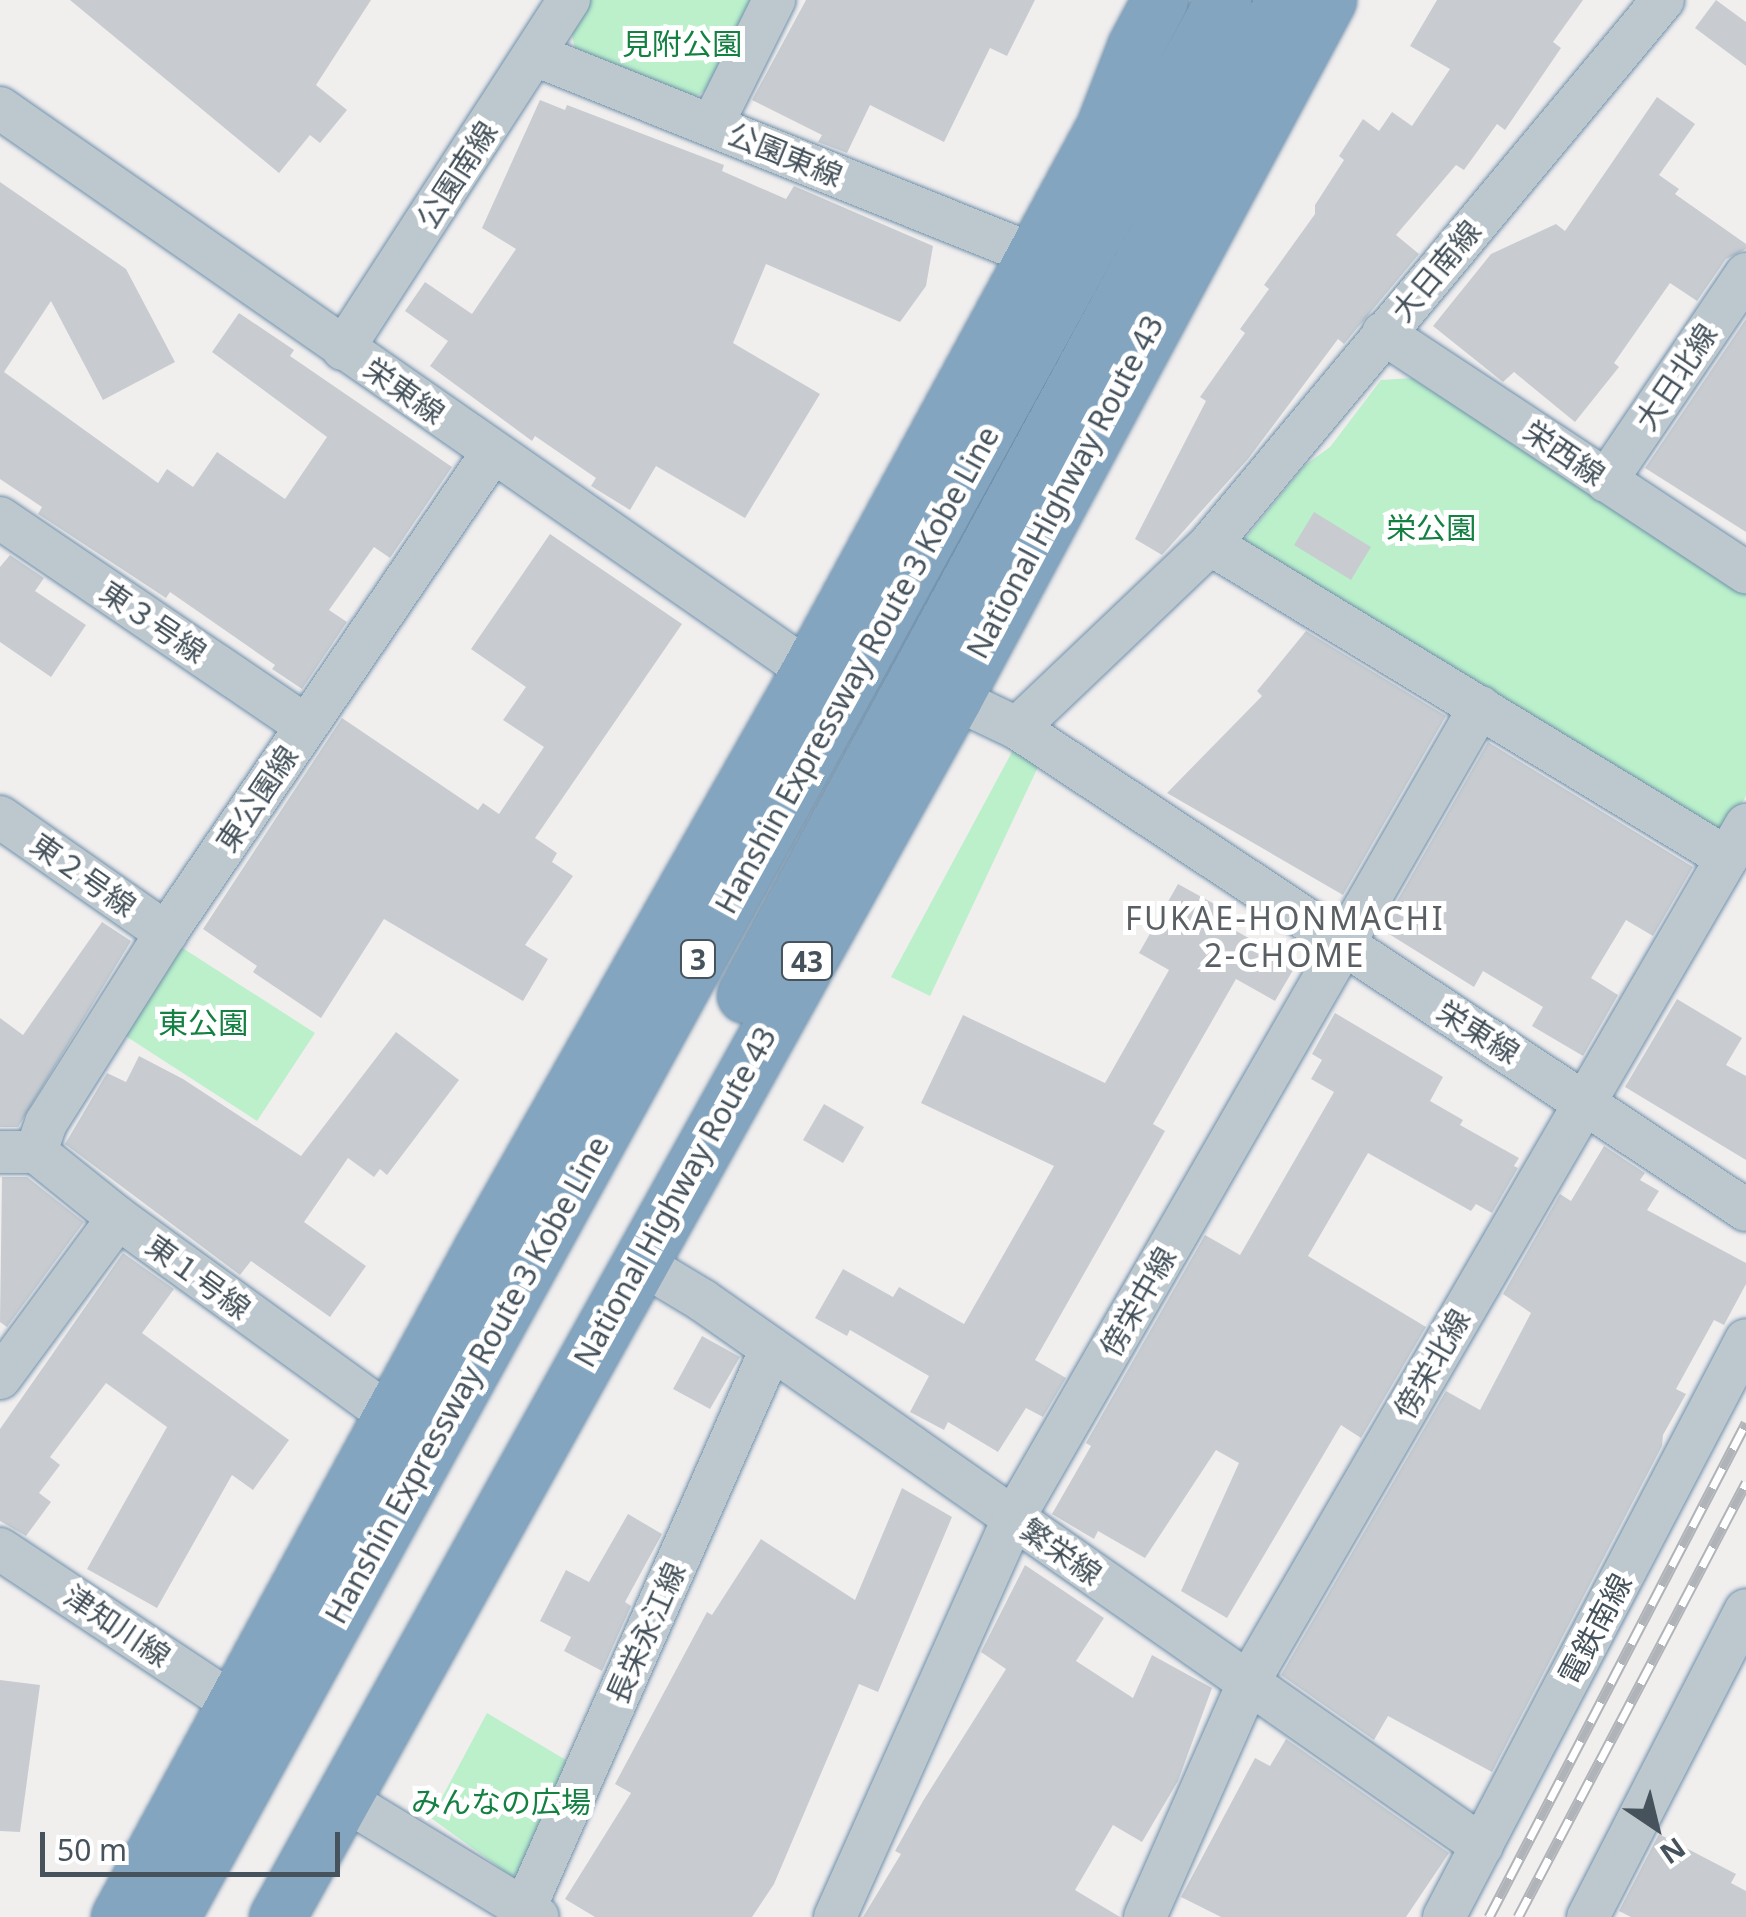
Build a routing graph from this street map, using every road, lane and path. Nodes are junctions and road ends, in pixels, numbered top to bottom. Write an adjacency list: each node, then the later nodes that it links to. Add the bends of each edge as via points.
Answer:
1 (569, 0): 8 (street, 公園南線)
2 (774, 0): 10 (street)
3 (1160, 0): 11 (highway, via 1104,127)
4 (1222, 0): 48 (highway, Hanshin Expressway Route 3 Kobe Line / 3)
5 (1284, 0): 49 (highway, Hanshin Expressway Route 3 Kobe Line / 3)
6 (1328, 0): 21 (highway, National Highway Route 43 / 43)
7 (1664, 0): 13 (street, 大日南線)
8 (535, 55): 10 (street, 公園東線); 14 (street, 公園南線)
9 (0, 108): 14 (street, 栄東線)
10 (712, 126): 11 (street, 公園東線)
11 (1034, 255): 20 (highway)
12 (1746, 274): 16 (street, 大日北線)
13 (1383, 334): 16 (street, 栄西線); 18 (street, 大日南線)
14 (344, 349): 15 (street, 栄東線)
15 (492, 453): 20 (street, 栄東線); 23 (street, 東公園線)
16 (1606, 481): 19 (street, 栄西線)
17 (0, 518): 23 (street, 東３号線)
18 (1210, 544): 22 (street); 24 (street, 大日南線)
19 (1746, 572)
20 (810, 671): 37 (highway)
21 (954, 698): 24 (street, 栄東線); 33 (highway, National Highway Route 43 / 43)
22 (1480, 707): 26 (street); 28 (street, 傍栄中線)
23 (306, 726): 27 (street, 東公園線)
24 (1016, 728): 28 (street, 栄東線)
25 (0, 817): 27 (street, 東２号線)
26 (1737, 841): 29 (street, 傍栄北線)
27 (166, 934): 30 (street, 東公園線, via 46,1122)
28 (1342, 946): 29 (street, 栄東線); 38 (street, 傍栄中線)
29 (1585, 1100): 31 (street, 栄東線); 42 (street, 傍栄北線)
30 (18, 1152): 32 (street, 東１号線)
31 (1746, 1210)
32 (118, 1218): 36 (street); 37 (street, 東１号線)
33 (639, 1262): 35 (street, 繁栄線); 44 (highway, National Highway Route 43 / 43)
34 (1746, 1340): 45 (street, 電鉄南線)
35 (771, 1349): 38 (street, 繁栄線); 46 (street, 長栄永江線)
36 (0, 1378)
37 (393, 1418): 43 (highway)
38 (1012, 1519): 42 (street, 繁栄線); 51 (street, 傍栄中線)
39 (0, 1549): 43 (street, 津知川線)
40 (1746, 1610): 41 (street)
41 (1730, 1675): 54 (street)
42 (1249, 1681): 45 (street, 繁栄線); 52 (street, 傍栄北線)
43 (233, 1704): 47 (highway)
44 (342, 1798): 46 (street); 50 (highway, National Highway Route 43 / 43)
45 (1482, 1846): 53 (street, 電鉄南線)
46 (528, 1914)
47 (119, 1917)
48 (171, 1917)
49 (242, 1917)
50 (277, 1917)
51 (835, 1917)
52 (1144, 1917)
53 (1444, 1917)
54 (1588, 1917)

